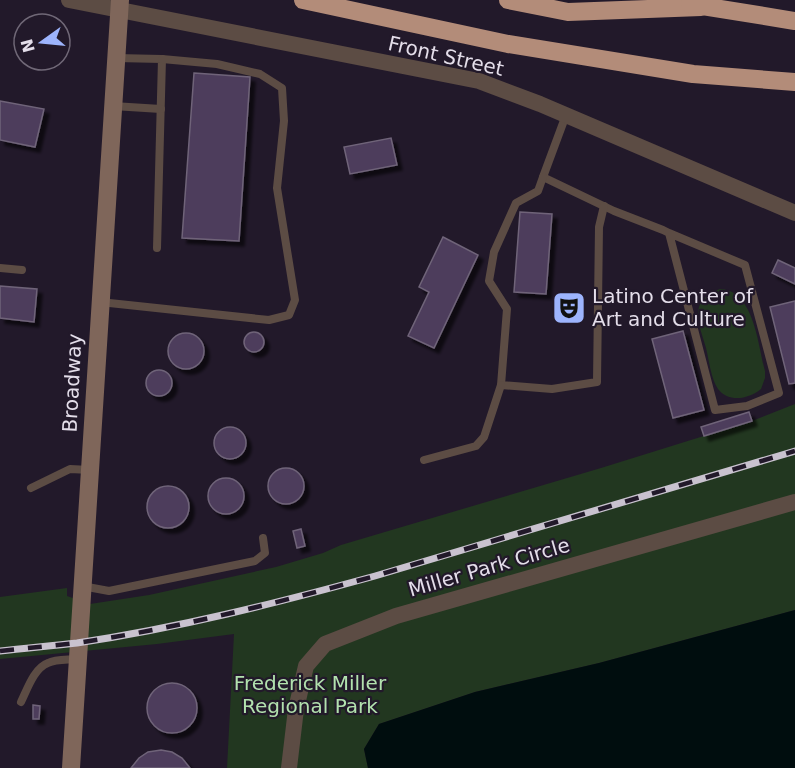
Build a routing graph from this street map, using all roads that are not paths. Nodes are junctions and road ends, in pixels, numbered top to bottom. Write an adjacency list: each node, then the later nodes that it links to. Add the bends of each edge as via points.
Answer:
1 (69, 0): 5 (street, Front Street)
2 (303, 0): 10 (highway, via 508,44 693,74)
3 (508, 0): 6 (highway, via 568,12)
4 (677, 0): 6 (highway)
5 (119, 4): 8 (street, Broadway); 13 (street, Front Street, via 479,81)
6 (701, 7): 7 (highway)
7 (795, 21)
8 (116, 58): 9 (lane); 11 (street, Broadway)
9 (162, 59): 12 (lane); 21 (lane, via 217,64 260,74 282,88 284,121 277,188 295,300 289,315 269,320)
10 (795, 82)
11 (112, 106): 12 (lane); 21 (street, Broadway)
12 (160, 109): 18 (lane)
13 (566, 115): 14 (lane); 16 (street, Front Street)
14 (543, 177): 15 (lane); 22 (lane, via 537,191 516,203 494,252 489,281 507,309)
15 (604, 206): 17 (lane); 22 (lane, via 599,227 597,382 552,389)
16 (795, 213)
17 (669, 233): 17 (lane, via 745,265 779,393 747,406 715,410)
18 (157, 248)
19 (0, 268): 20 (lane)
20 (22, 270)
21 (99, 302): 24 (street, Broadway)
22 (501, 385): 23 (lane, via 484,437 476,446)
23 (424, 460)
24 (90, 470): 25 (lane, via 69,469); 28 (street, Broadway)
25 (31, 488)
26 (795, 502): 32 (street, Miller Park Circle, via 396,616 325,644 306,666)
27 (263, 538): 28 (lane, via 265,553 255,561 109,591)
28 (81, 586): 29 (street, Broadway)
29 (76, 659): 30 (lane, via 44,665); 31 (street, Broadway)
30 (21, 702)
31 (71, 768)
32 (289, 768)

